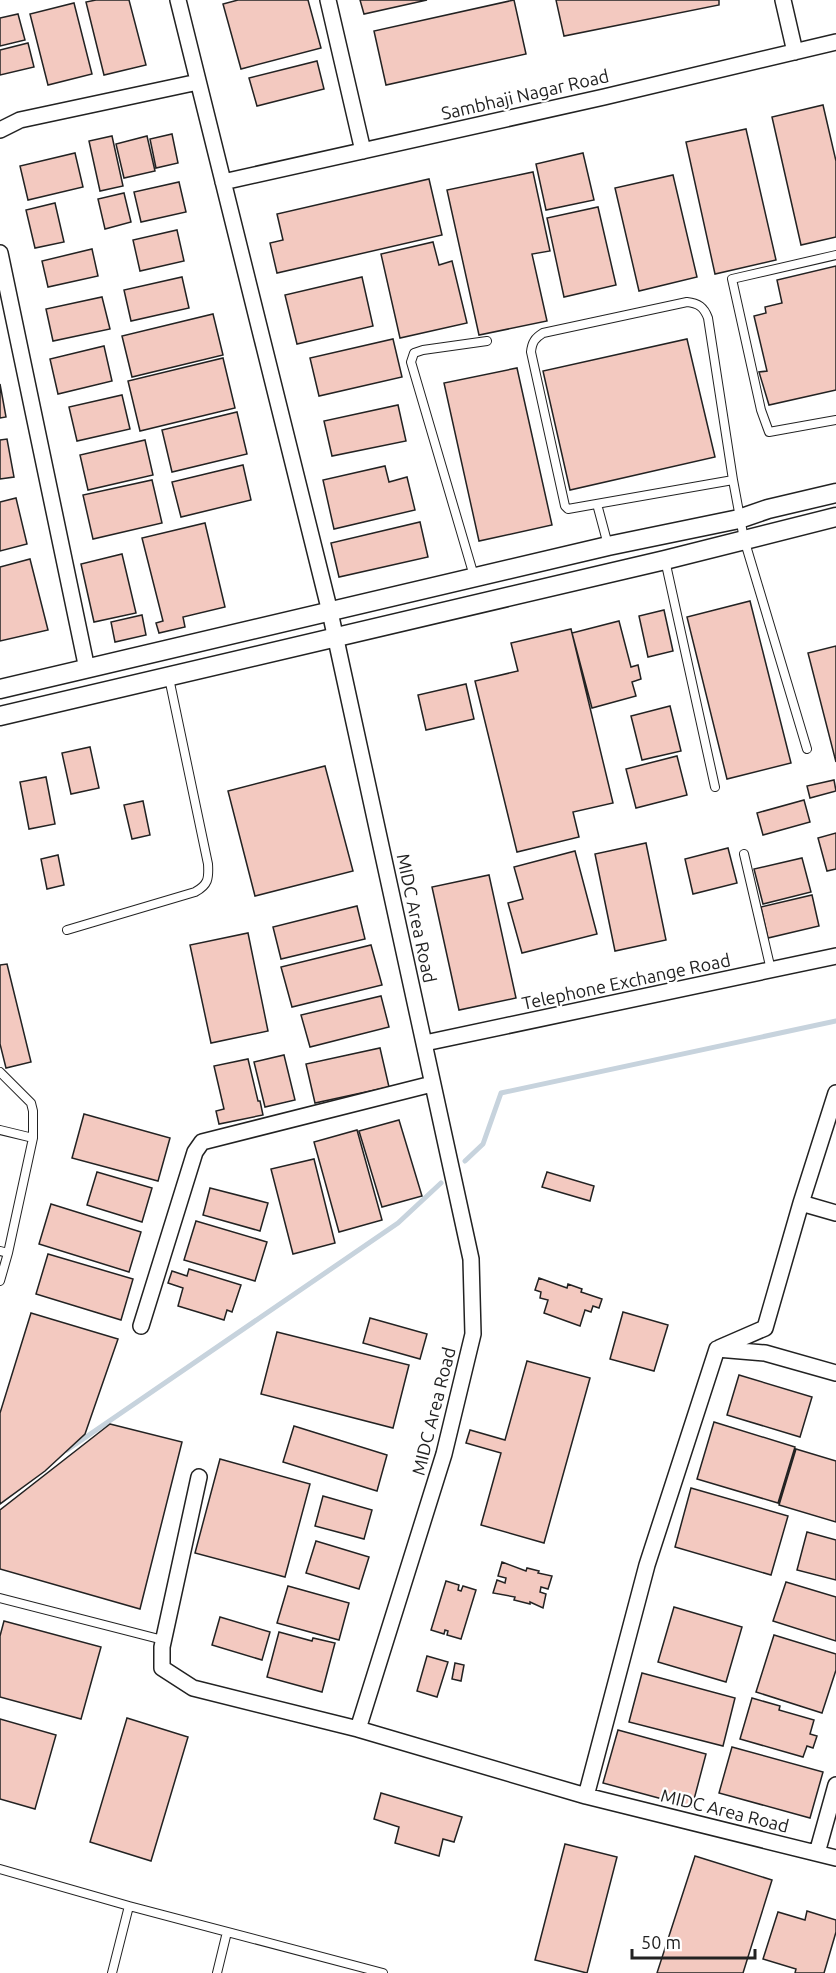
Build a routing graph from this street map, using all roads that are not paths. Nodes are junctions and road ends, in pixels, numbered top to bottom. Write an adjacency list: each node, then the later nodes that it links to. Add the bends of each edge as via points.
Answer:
1 (178, 0): 6 (street, MIDC Area Road)
2 (328, 0): 8 (street)
3 (783, 0): 5 (street)
4 (836, 42): 5 (street, Sambhaji Nagar Road)
5 (795, 52): 8 (street, Sambhaji Nagar Road)
6 (198, 82): 7 (street, via 20,120); 9 (street, MIDC Area Road)
7 (0, 130)
8 (363, 151): 9 (street, Sambhaji Nagar Road)
9 (223, 182): 27 (street, MIDC Area Road)
10 (0, 253): 29 (street)
11 (836, 255): 13 (lane, via 732,279 769,432)
12 (487, 341): 24 (lane, via 423,350 414,353 411,362)
13 (836, 421)
14 (732, 480): 16 (lane); 16 (lane, via 708,318 702,307 687,302 543,333 532,343 565,506 570,509); 18 (lane)
15 (836, 493): 18 (street, via 768,508)
16 (597, 504): 20 (lane)
17 (836, 518): 19 (street)
18 (739, 519): 19 (lane); 20 (street)
19 (744, 539): 21 (street); 33 (lane)
20 (608, 546): 22 (street); 23 (street)
21 (665, 560): 23 (street); 34 (lane)
22 (548, 561): 24 (street); 25 (street)
23 (613, 571): 25 (street)
24 (466, 580): 26 (street); 27 (street)
25 (553, 585): 26 (street)
26 (463, 606): 28 (street)
27 (330, 612): 28 (street, MIDC Area Road); 29 (street)
28 (335, 637): 30 (street); 39 (street, MIDC Area Road)
29 (87, 669): 31 (street)
30 (169, 676): 32 (street); 36 (lane, via 209,878 195,892)
31 (0, 690)
32 (0, 716)
33 (807, 749)
34 (715, 787)
35 (744, 854): 38 (lane)
36 (67, 930)
37 (836, 956): 38 (street, Telephone Exchange Road)
38 (771, 970): 39 (street, Telephone Exchange Road)
39 (425, 1043): 41 (street, MIDC Area Road)
40 (0, 1072): 44 (lane, via 31,1102)
41 (432, 1084): 49 (street, via 202,1142 195,1152); 55 (street, MIDC Area Road, via 471,1259 473,1334 444,1454)
42 (836, 1093): 45 (street)
43 (0, 1130): 44 (lane)
44 (33, 1138): 47 (lane)
45 (801, 1203): 46 (street); 50 (street, via 765,1328)
46 (836, 1213)
47 (4, 1252): 48 (lane)
48 (0, 1281)
49 (141, 1326)
50 (717, 1349): 51 (street, via 765,1353); 57 (street, via 647,1565)
51 (836, 1373)
52 (199, 1477): 54 (street)
53 (0, 1598): 54 (lane)
54 (163, 1640): 55 (street, via 162,1668 193,1688)
55 (358, 1729): 57 (street, MIDC Area Road)
56 (836, 1785): 58 (street)
57 (586, 1796): 58 (street, MIDC Area Road)
58 (817, 1853): 59 (street, MIDC Area Road)
59 (836, 1858)
60 (0, 1869): 61 (lane)
61 (129, 1906): 62 (lane); 63 (lane)
62 (227, 1932): 64 (lane); 65 (lane)
63 (112, 1973)
64 (217, 1973)
65 (383, 1973)

